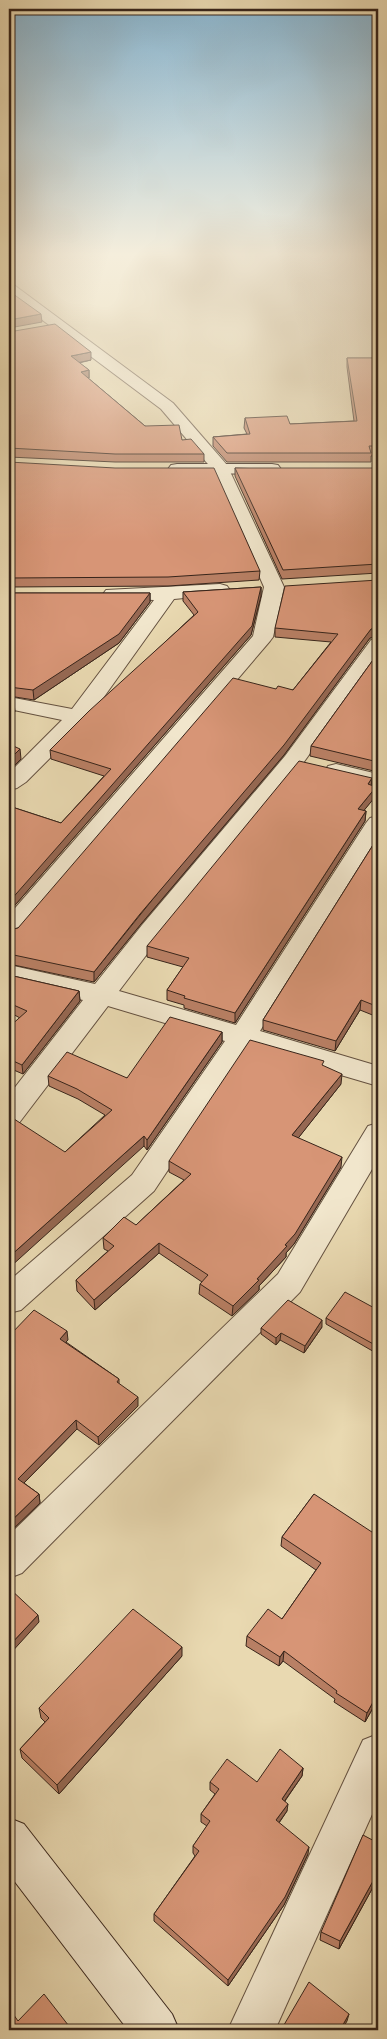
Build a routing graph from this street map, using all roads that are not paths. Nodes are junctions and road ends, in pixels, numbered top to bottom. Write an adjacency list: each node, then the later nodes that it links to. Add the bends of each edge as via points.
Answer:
1 (94, 352): 3 (street, via 166,406)
2 (164, 469): 3 (street)
3 (221, 469): 4 (street); 5 (street)
4 (290, 469)
5 (265, 588): 7 (street); 15 (street, via 263,637)
6 (98, 594): 7 (street)
7 (168, 594): 10 (street)
8 (378, 644): 11 (street)
9 (9, 702): 10 (street)
10 (78, 717): 13 (street)
11 (293, 762): 12 (street); 17 (street, via 151,931)
12 (378, 781)
13 (9, 784)
14 (378, 823): 18 (street)
15 (9, 931)
16 (9, 974): 17 (street)
17 (102, 995): 18 (street); 20 (street)
18 (243, 1036): 19 (street); 22 (street, via 143,1183)
19 (378, 1076)
20 (9, 1115)
21 (378, 1134): 23 (street, via 289,1283)
22 (9, 1300)
23 (9, 1560)
24 (378, 1755): 27 (street)
25 (9, 1839): 26 (street)
26 (156, 2030)
27 (251, 2030)

